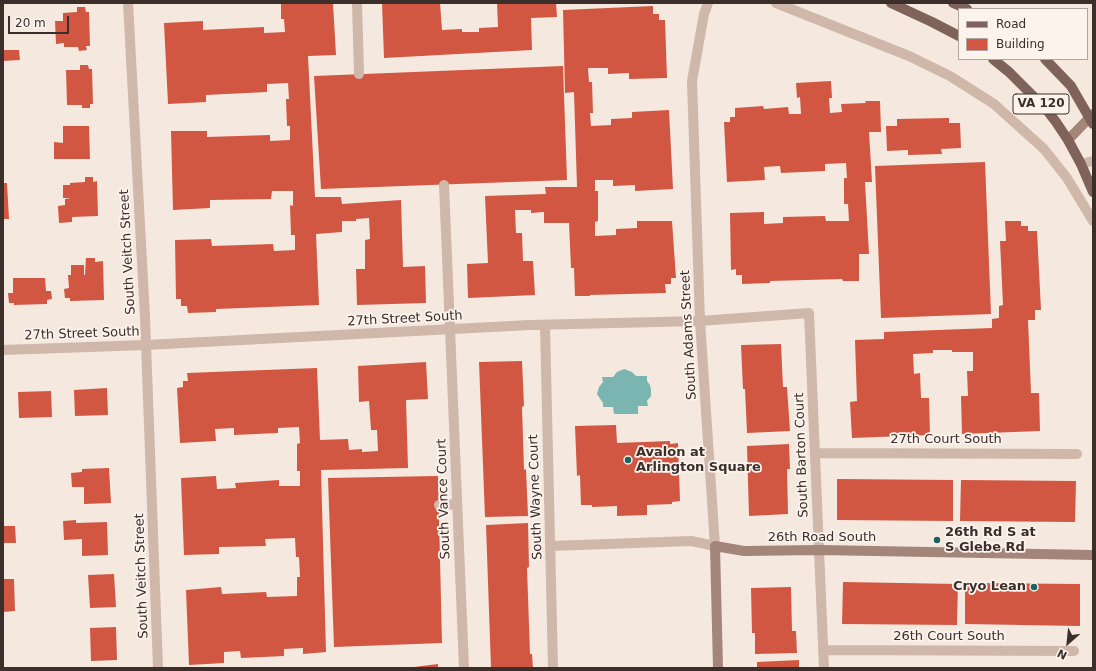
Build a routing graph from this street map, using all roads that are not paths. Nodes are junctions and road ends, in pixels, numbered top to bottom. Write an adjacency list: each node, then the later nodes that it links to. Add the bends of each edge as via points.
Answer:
1 (128, 3): 23 (street, South Veitch Street)
2 (356, 3): 11 (street)
3 (708, 3): 20 (street, South Adams Street, via 692,81)
4 (776, 3): 18 (street, via 909,56 950,76 994,104 1044,149 1067,178)
5 (891, 3): 8 (main road)
6 (953, 3): 7 (main road)
7 (965, 8)
8 (958, 35)
9 (994, 60): 13 (main road, VA 120, via 1046,109)
10 (1046, 60): 12 (main road, VA 120, via 1071,86)
11 (359, 74)
12 (1092, 118): 13 (street)
13 (1068, 140): 15 (main road, VA 120)
14 (1093, 161): 15 (street)
15 (1081, 164): 17 (main road, VA 120)
16 (444, 185): 22 (street, South Vance Court)
17 (1093, 192)
18 (1093, 221)
19 (809, 313): 20 (street, 27th Street South); 25 (street, South Barton Court)
20 (700, 321): 21 (street, 27th Street South); 30 (street, South Adams Street)
21 (544, 324): 22 (street, 27th Street South); 29 (street, South Wayne Court)
22 (450, 329): 23 (street, 27th Street South); 27 (street, South Vance Court)
23 (146, 345): 24 (street, 27th Street South); 35 (street, South Veitch Street)
24 (3, 350)
25 (815, 453): 26 (street, 27th Court South); 31 (street, South Barton Court)
26 (1077, 454)
27 (457, 504): 28 (street); 36 (street, South Vance Court)
28 (439, 505)
29 (551, 546): 30 (street, 26th Road South, via 691,542); 37 (street, South Wayne Court)
30 (715, 546): 31 (street, 26th Road South, via 744,551); 38 (street, South Adams Street)
31 (819, 550): 32 (street, 26th Road South); 33 (street, South Barton Court)
32 (1093, 555)
33 (823, 650): 34 (street, 26th Court South); 39 (street, South Barton Court)
34 (1074, 651)
35 (158, 668)
36 (464, 668)
37 (553, 668)
38 (718, 668)
39 (824, 668)

